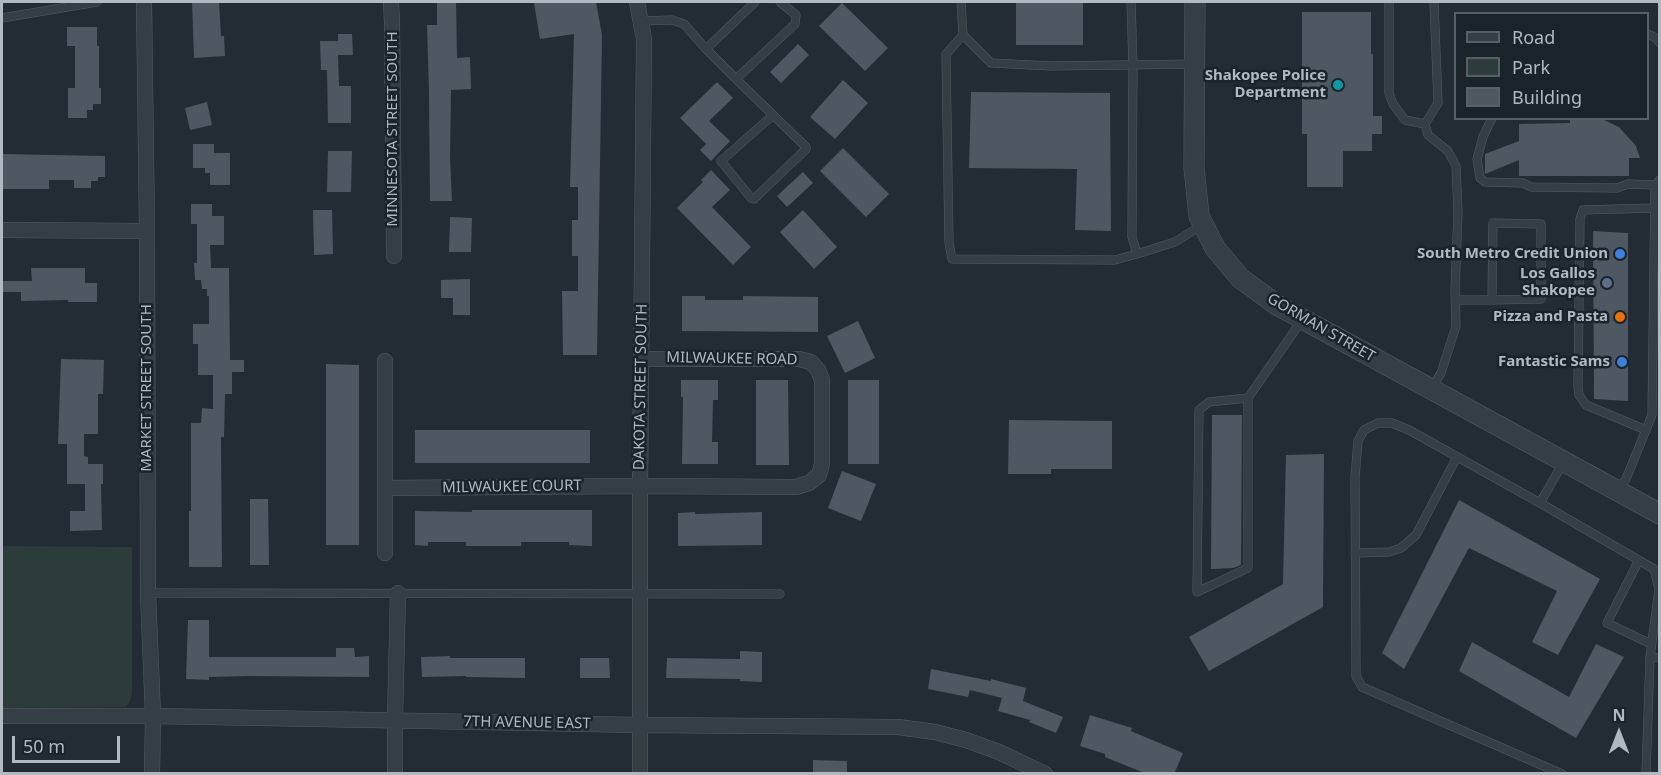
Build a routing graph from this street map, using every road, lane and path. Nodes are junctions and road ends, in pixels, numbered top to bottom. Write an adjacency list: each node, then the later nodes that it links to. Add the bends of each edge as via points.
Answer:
1 (97, 2): 12 (lane)
2 (144, 2): 26 (street, MARKET STREET SOUTH)
3 (391, 2): 28 (street, MINNESOTA STREET SOUTH)
4 (637, 2): 13 (street, DAKOTA STREET SOUTH)
5 (755, 2): 15 (lane)
6 (780, 2): 18 (lane, via 795,15 795,24)
7 (961, 2): 14 (lane)
8 (1131, 2): 17 (lane)
9 (1195, 2): 16 (street, GORMAN STREET)
10 (1389, 2): 21 (lane, via 1389,93 1405,120)
11 (1434, 2): 21 (lane, via 1438,103)
12 (2, 18)
13 (640, 21): 15 (lane, via 672,20 684,24); 33 (street, DAKOTA STREET SOUTH, via 644,39)
14 (963, 35): 17 (lane, via 991,63); 27 (lane, via 946,54 952,259 1114,260)
15 (706, 49): 18 (lane)
16 (1195, 64): 17 (lane); 24 (street, GORMAN STREET, via 1194,168)
17 (1133, 65): 27 (lane, via 1132,237)
18 (736, 79): 19 (lane)
19 (773, 115): 19 (lane, via 806,149 754,199 721,161)
20 (1491, 120): 22 (lane, via 1477,159 1479,178 1485,182 1617,188)
21 (1425, 124): 30 (lane, via 1428,135 1448,151 1456,166)
22 (1657, 182): 23 (lane)
23 (1654, 208): 29 (lane); 37 (lane, via 1583,210 1580,219 1579,395 1586,405)
24 (1203, 224): 27 (lane, via 1175,242); 32 (street, GORMAN STREET, via 1215,248 1240,278)
25 (2, 230): 26 (street)
26 (147, 231): 48 (street, MARKET STREET SOUTH)
27 (1137, 254)
28 (394, 256)
29 (1656, 283): 37 (lane, via 1652,415)
30 (1455, 300): 31 (lane); 35 (lane, via 1456,326 1441,373)
31 (1492, 300): 31 (lane, via 1493,223 1541,224 1541,299)
32 (1303, 318): 35 (street, GORMAN STREET); 36 (lane)
33 (642, 358): 40 (street, DAKOTA STREET SOUTH); 40 (street, MILWAUKEE ROAD, via 811,362 822,381 822,464 819,475 796,487)
34 (385, 361): 41 (street)
35 (1431, 389): 39 (street, GORMAN STREET)
36 (1248, 398): 36 (lane, via 1209,402 1199,410 1197,592 1248,568)
37 (1646, 430): 42 (lane)
38 (1457, 457): 43 (lane); 46 (lane, via 1416,535 1401,548 1389,552); 46 (lane, via 1392,423 1378,423 1364,430 1358,441 1355,477)
39 (1564, 462): 42 (street, GORMAN STREET); 43 (lane)
40 (640, 486): 41 (street, MILWAUKEE COURT); 50 (street, DAKOTA STREET SOUTH)
41 (385, 488): 45 (street)
42 (1617, 491): 44 (street, GORMAN STREET)
43 (1540, 503): 47 (lane)
44 (1659, 514)
45 (385, 553)
46 (1355, 553): 63 (lane, via 1356,676 1362,687)
47 (1639, 560): 52 (lane, via 1654,569 1659,589); 52 (lane, via 1607,623)
48 (148, 593): 49 (lane); 56 (street, MARKET STREET SOUTH)
49 (398, 593): 50 (lane); 57 (street)
50 (640, 594): 51 (lane); 58 (street, DAKOTA STREET SOUTH)
51 (780, 594)
52 (1652, 644): 53 (lane)
53 (1650, 657): 54 (lane); 64 (lane)
54 (1659, 658)
55 (2, 716): 56 (street, 7TH AVENUE EAST)
56 (153, 716): 57 (street, 7TH AVENUE EAST); 59 (street, MARKET STREET SOUTH)
57 (395, 720): 58 (street, 7TH AVENUE EAST); 60 (street)
58 (640, 725): 61 (street, DAKOTA STREET SOUTH); 62 (street, 7TH AVENUE EAST, via 898,727 966,740)
59 (152, 774)
60 (395, 774)
61 (640, 774)
62 (1045, 774)
63 (1562, 774)
64 (1646, 774)

